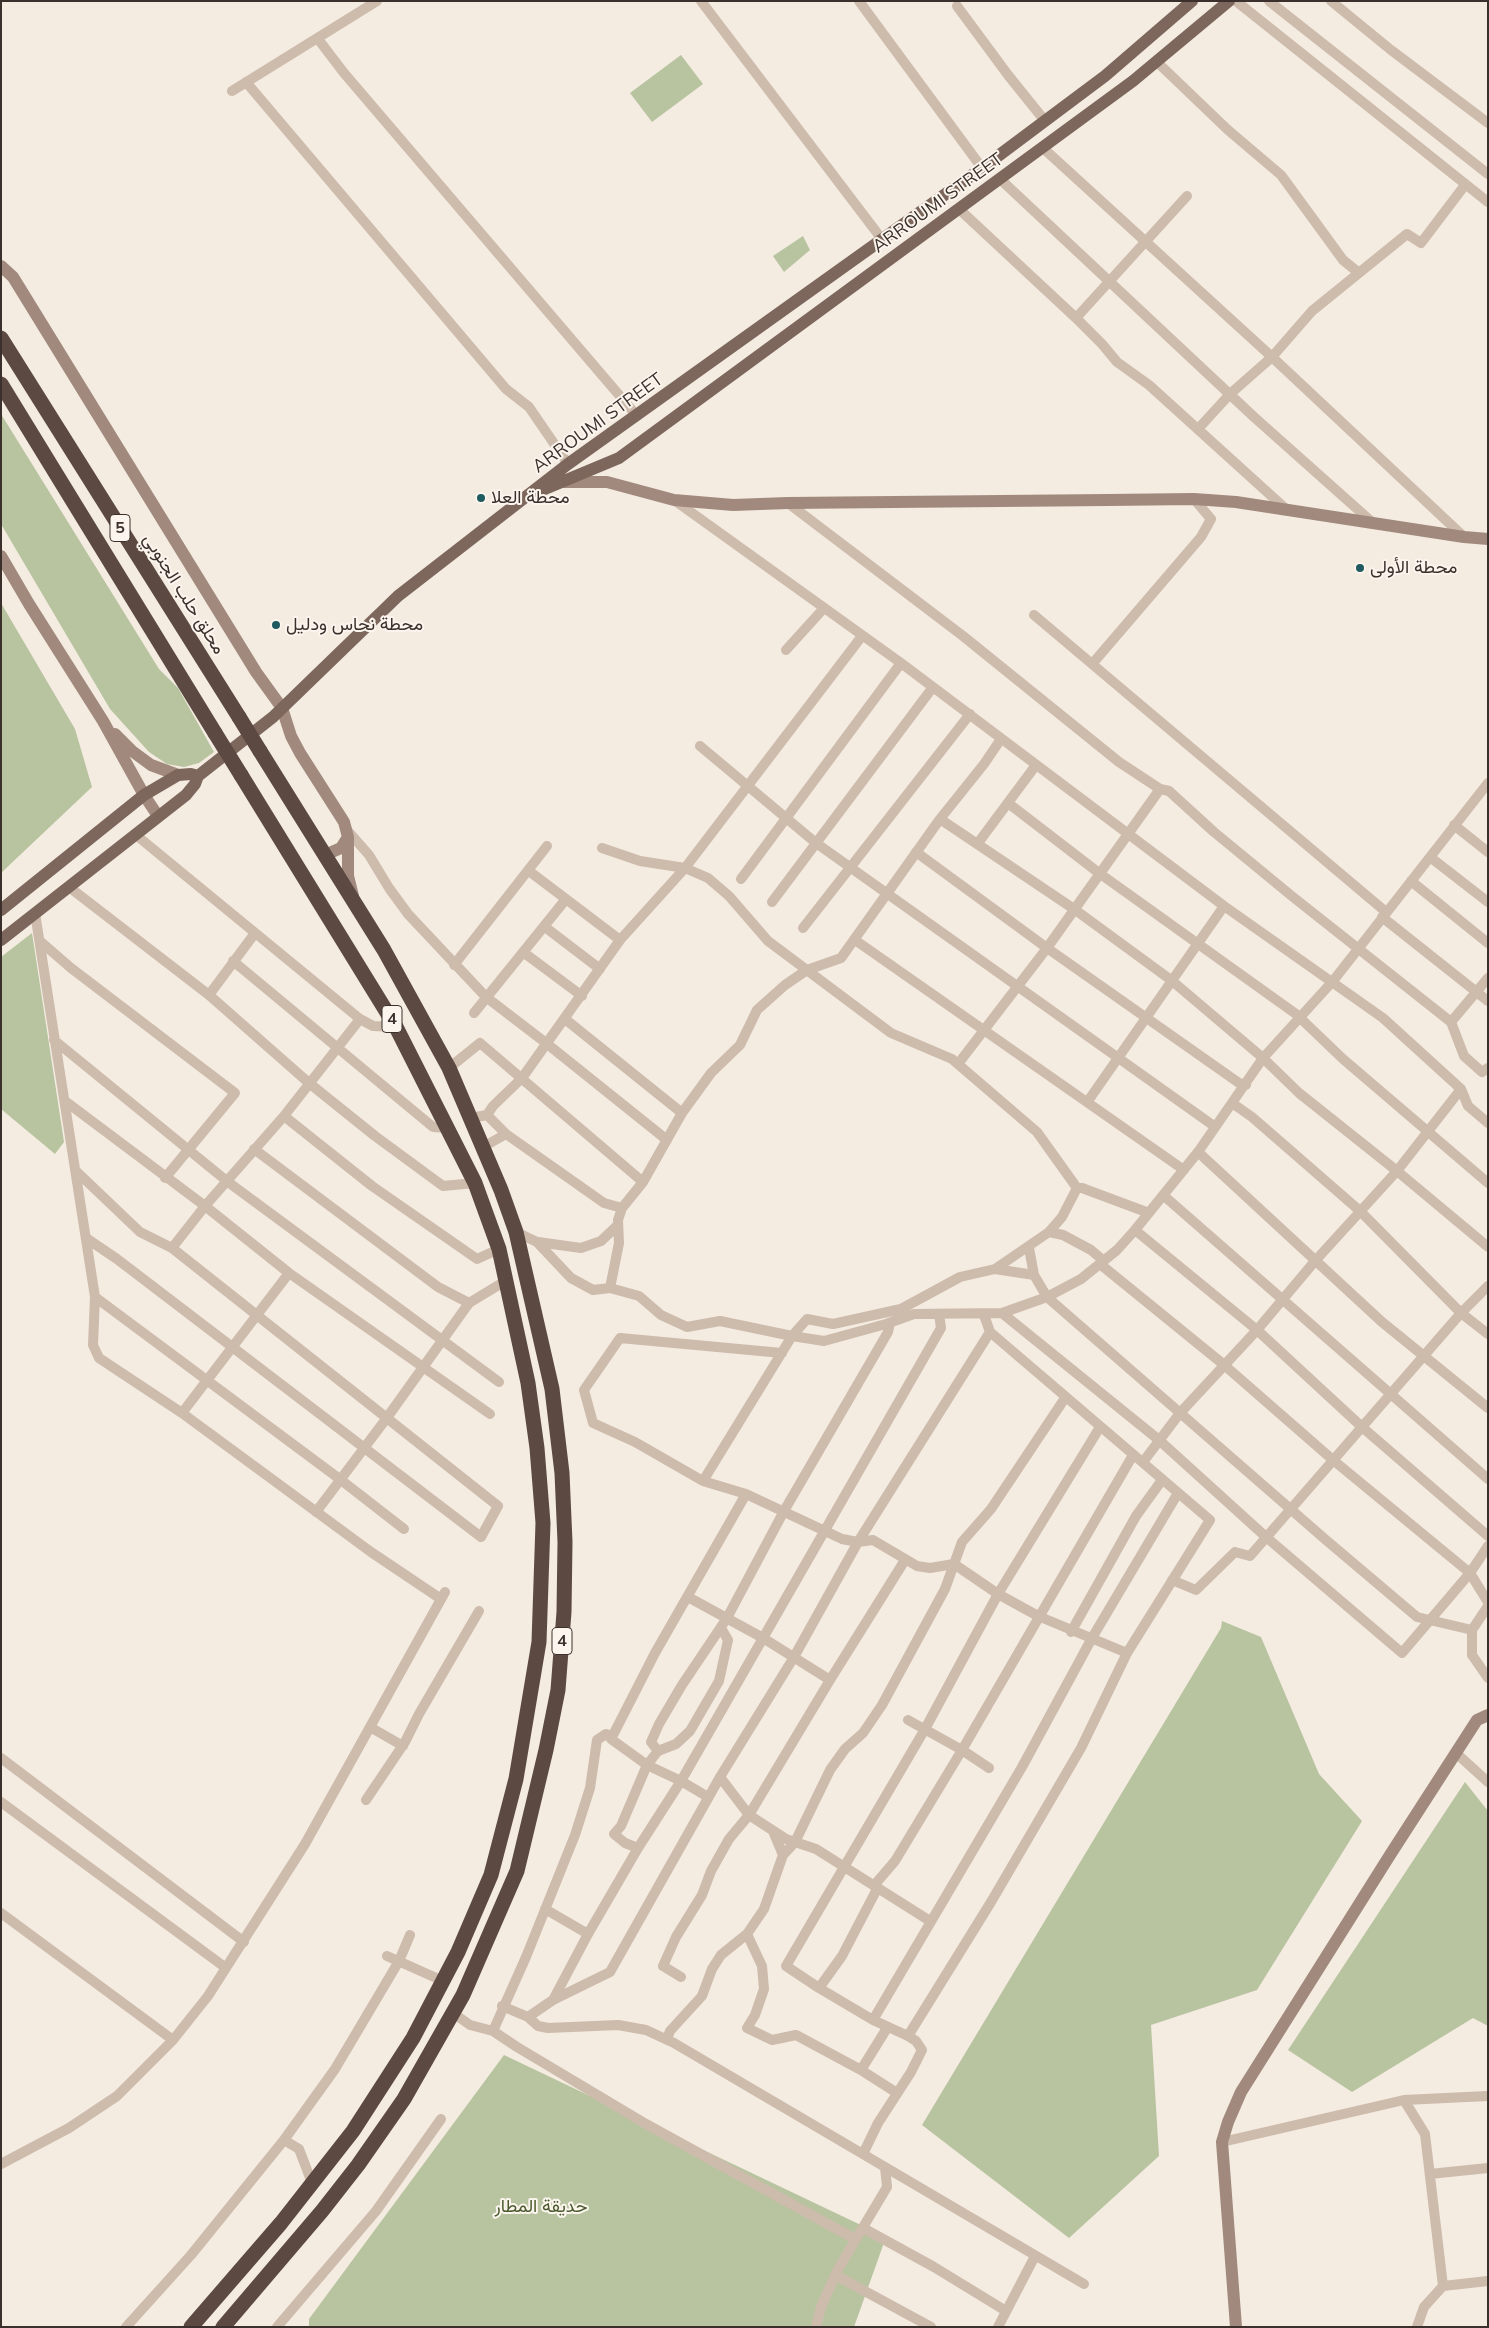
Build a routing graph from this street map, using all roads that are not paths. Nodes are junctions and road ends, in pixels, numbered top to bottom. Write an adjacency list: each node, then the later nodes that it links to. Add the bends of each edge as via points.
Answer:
1 (377, 1): 10 (street)
2 (702, 1): 26 (street)
3 (859, 1): 19 (street)
4 (1192, 1): 14 (main road, ARROUMI STREET, via 1138,49)
5 (1229, 1): 11 (main road, ARROUMI STREET)
6 (1236, 1): 22 (street)
7 (1269, 1): 20 (street)
8 (1331, 1): 16 (street)
9 (957, 6): 15 (street)
10 (318, 39): 12 (street); 36 (street)
11 (1156, 62): 17 (main road, ARROUMI STREET); 29 (street, via 1281,175 1343,260)
12 (246, 82): 13 (street); 38 (street, via 506,389 529,407)
13 (232, 92)
14 (1056, 113): 15 (main road, ARROUMI STREET); 17 (main road)
15 (1045, 121): 19 (main road, ARROUMI STREET)
16 (1488, 123)
17 (1068, 130): 18 (main road, ARROUMI STREET)
18 (1043, 148): 21 (main road, ARROUMI STREET); 27 (street)
19 (982, 168): 26 (main road, ARROUMI STREET)
20 (1488, 174)
21 (1000, 179): 25 (main road, ARROUMI STREET); 30 (street)
22 (1465, 185): 24 (street); 29 (street, via 1421,243 1407,234)
23 (1188, 196): 27 (street)
24 (1488, 202)
25 (959, 209): 31 (street); 39 (main road, ARROUMI STREET, via 619,458)
26 (881, 238): 36 (main road, ARROUMI STREET)
27 (1146, 242): 30 (street); 33 (street)
28 (1, 266): 56 (main road, via 13,277 256,672)
29 (1359, 273): 33 (street, via 1312,310)
30 (1109, 280): 31 (street); 35 (street)
31 (1076, 318): 37 (street, via 1117,362 1149,384)
32 (1, 338): 61 (highway, محلق حلب الجنوبي / 5, bridge)
33 (1272, 357): 35 (street); 46 (street)
34 (1, 384): 64 (highway, 5, bridge)
35 (1230, 394): 37 (street); 45 (street)
36 (637, 416): 38 (main road, ARROUMI STREET)
37 (1198, 429): 44 (street)
38 (568, 464): 40 (main road, ARROUMI STREET)
39 (562, 482): 40 (main road, ARROUMI STREET); 42 (main road, via 607,482)
40 (524, 498): 56 (main road, via 398,596)
41 (1194, 499): 43 (main road); 44 (main road); 54 (street, via 1210,519 1202,537)
42 (674, 500): 43 (main road, via 733,505); 49 (street)
43 (788, 502): 68 (street, via 963,636 1119,762)
44 (1287, 510): 45 (main road)
45 (1373, 523): 46 (main road)
46 (1464, 537): 47 (main road)
47 (1488, 539)
48 (1, 556): 58 (main road)
49 (824, 608): 51 (street); 52 (street)
50 (1034, 615): 54 (street)
51 (862, 636): 53 (street); 67 (street)
52 (786, 650)
53 (901, 663): 55 (street); 72 (street)
54 (1093, 663): 102 (street)
55 (933, 687): 57 (street); 78 (street)
56 (282, 708): 65 (main road); 76 (main road, via 291,736 341,816)
57 (970, 714): 59 (street); 86 (street)
58 (103, 721): 63 (main road, via 138,756 161,770); 69 (main road)
59 (1001, 739): 62 (street); 73 (street)
60 (700, 746): 67 (street)
61 (260, 751): 84 (highway, 4)
62 (1036, 765): 70 (street); 77 (street)
63 (178, 775): 65 (main road); 69 (main road)
64 (241, 775): 134 (highway, 4)
65 (198, 776): 71 (main road, via 190,791)
66 (1487, 786): 74 (street)
67 (748, 788): 72 (street); 87 (street)
68 (1160, 788): 77 (street); 112 (street, via 1169,791 1214,832)
69 (144, 795): 71 (main road); 100 (main road)
70 (1008, 803): 79 (street); 89 (street)
71 (158, 816): 75 (main road)
72 (786, 816): 78 (street); 90 (street)
73 (940, 819): 79 (street); 82 (street)
74 (1454, 825): 83 (street); 85 (street)
75 (136, 834): 92 (main road); 105 (street)
76 (347, 834): 84 (main road, via 341,848); 97 (main road, via 348,876); 116 (street, via 369,855 388,888)
77 (1127, 834): 89 (street); 98 (street)
78 (816, 843): 86 (street); 95 (street)
79 (978, 843): 99 (street)
80 (547, 846): 88 (street)
81 (602, 848): 87 (street, via 640,861)
82 (916, 852): 93 (street); 113 (street)
83 (1488, 852)
84 (325, 855): 97 (highway, 4)
85 (1430, 856): 91 (street); 96 (street)
86 (849, 867): 93 (street); 104 (street)
87 (686, 868): 107 (street); 118 (street, via 708,878 729,896 768,940)
88 (529, 871): 94 (street); 116 (street)
89 (1099, 873): 99 (street); 110 (street)
90 (741, 879)
91 (1411, 881): 102 (street); 111 (street)
92 (70, 887): 101 (main road); 124 (street)
93 (887, 893): 108 (street); 122 (street)
94 (566, 899): 103 (street); 107 (street)
95 (772, 902)
96 (1488, 902)
97 (356, 903): 142 (highway, 4)
98 (1224, 906): 110 (street); 121 (street)
99 (1074, 909): 113 (street); 120 (street)
100 (1, 910)
101 (35, 913): 106 (main road); 109 (street)
102 (1384, 915): 112 (street); 123 (street)
103 (545, 927): 114 (street); 117 (street)
104 (803, 928)
105 (255, 933): 115 (street); 130 (street)
106 (1, 940)
107 (620, 940): 117 (street)
108 (855, 940): 118 (street, via 841,958); 135 (street)
109 (41, 942): 136 (street); 163 (street, via 234,1093)
110 (1196, 943): 120 (street); 132 (street)
111 (1488, 943)
112 (1359, 947): 121 (street); 133 (street)
113 (1047, 948): 122 (street); 129 (street)
114 (523, 952): 125 (street); 126 (street)
115 (233, 961): 124 (street); 138 (street)
116 (454, 966): 126 (street)
117 (600, 969): 125 (street)
118 (807, 970): 141 (street, via 891,1033); 151 (street, via 757,1010 740,1045 711,1073)
119 (1488, 978): 123 (street)
120 (1171, 980): 129 (street); 140 (street)
121 (1333, 981): 132 (street); 147 (street, via 1383,1018)
122 (1018, 986): 135 (street); 139 (street)
123 (1477, 992): 127 (street); 133 (street)
124 (209, 995): 145 (street)
125 (582, 996): 131 (street)
126 (486, 997): 128 (street); 137 (street)
127 (1488, 1001)
128 (474, 1013)
129 (1147, 1016): 139 (street); 146 (street)
130 (360, 1018): 134 (street, via 374,1026); 138 (street)
131 (565, 1019): 137 (street); 151 (street)
132 (1300, 1019): 140 (street); 158 (street)
133 (1451, 1022): 143 (street, via 1464,1056 1482,1072)
134 (396, 1027): 157 (highway, 4)
135 (984, 1030): 141 (street); 149 (street)
136 (54, 1040): 148 (street); 163 (street)
137 (546, 1042): 144 (street); 160 (street)
138 (336, 1048): 145 (street); 157 (street, via 433,1127)
139 (1116, 1058): 149 (street); 156 (street)
140 (1263, 1058): 146 (street); 167 (street, via 1299,1093)
141 (958, 1064): 173 (street, via 1037,1132)
142 (449, 1068): 144 (street, via 480,1043); 154 (highway, 4)
143 (1488, 1068)
144 (522, 1078): 152 (street); 170 (street)
145 (309, 1083): 153 (street); 171 (street, via 443,1186)
146 (1246, 1085): 150 (street)
147 (1461, 1089): 155 (street, via 1468,1106); 158 (street)
148 (65, 1101): 166 (street); 168 (street)
149 (1088, 1101): 165 (street)
150 (1232, 1103): 156 (street); 177 (street, via 1252,1116)
151 (682, 1113): 160 (street)
152 (488, 1115): 154 (street); 159 (street)
153 (284, 1116): 162 (street); 188 (street, via 372,1186 477,1259)
154 (471, 1118): 161 (highway, 4)
155 (1488, 1123)
156 (1214, 1126): 164 (street)
157 (448, 1128): 171 (highway, 4)
158 (1428, 1133): 167 (street); 172 (street)
159 (506, 1134): 161 (street); 176 (street, via 604,1203)
160 (667, 1140): 170 (street)
161 (483, 1147): 181 (highway, 4)
162 (254, 1149): 169 (street); 200 (street, via 438,1287)
163 (189, 1150): 168 (street); 169 (street)
164 (1198, 1152): 165 (street); 189 (street)
165 (1184, 1170): 174 (street)
166 (76, 1171): 183 (street); 186 (street, via 140,1232)
167 (1397, 1171): 177 (street); 185 (street)
168 (165, 1178): 175 (street)
169 (228, 1182): 175 (street); 211 (street)
170 (643, 1182): 176 (street)
171 (474, 1183): 188 (highway, 4)
172 (1488, 1183)
173 (1077, 1188): 178 (street); 182 (street, via 1062,1217)
174 (1163, 1195): 178 (street); 199 (street)
175 (205, 1206): 186 (street); 192 (street)
176 (622, 1208): 179 (street)
177 (1360, 1211): 189 (street); 202 (street)
178 (1149, 1213): 180 (street)
179 (618, 1225): 184 (street, via 602,1241 581,1248); 196 (street, via 619,1243)
180 (1136, 1230): 190 (street); 207 (street)
181 (516, 1232): 184 (street); 308 (highway, 4, via 552,1389 562,1473 564,1612 558,1690 517,1871)
182 (1049, 1232): 187 (street); 190 (street, via 1064,1235 1092,1250)
183 (86, 1238): 197 (street); 212 (street)
184 (538, 1242): 196 (street, via 571,1278 594,1290)
185 (1488, 1247)
186 (172, 1248): 204 (street)
187 (1029, 1248): 191 (street); 193 (street)
188 (499, 1249): 194 (highway, 4)
189 (1315, 1261): 199 (street); 214 (street)
190 (1102, 1263): 198 (street, via 1081,1279); 215 (street)
191 (996, 1269): 193 (street); 210 (street, via 960,1277 900,1308 833,1324 807,1319)
192 (289, 1273): 204 (street); 216 (street)
193 (1034, 1274): 198 (street)
194 (507, 1280): 200 (street); 304 (highway, 4, via 538,1448 543,1523 539,1642 516,1779 491,1875)
195 (1488, 1286): 202 (street)
196 (610, 1288): 210 (street, via 639,1296 661,1315 687,1327 720,1321)
197 (95, 1297): 217 (street); 223 (street, via 93,1345 99,1358)
198 (1047, 1297): 201 (street); 222 (street)
199 (1283, 1300): 207 (street); 219 (street)
200 (469, 1303): 211 (street)
201 (1002, 1313): 205 (street); 228 (street)
202 (1461, 1313): 209 (street); 214 (street)
203 (939, 1314): 205 (street); 206 (street, via 914,1314); 242 (street, via 941,1328)
204 (256, 1315): 212 (street); 225 (street)
205 (984, 1315): 208 (street)
206 (890, 1323): 210 (street, via 824,1341); 240 (street, via 888,1332)
207 (1257, 1330): 215 (street); 227 (street)
208 (990, 1332): 220 (street); 246 (street)
209 (1488, 1334)
210 (792, 1336): 213 (street)
211 (442, 1339): 216 (street); 218 (street)
212 (232, 1348): 217 (street); 229 (street)
213 (782, 1353): 236 (street); 236 (street, via 620,1338 584,1390 593,1423 635,1442)
214 (1425, 1356): 219 (street); 221 (street)
215 (1224, 1364): 222 (street); 231 (street)
216 (423, 1368): 224 (street); 225 (street)
217 (206, 1381): 223 (street); 234 (street)
218 (499, 1382)
219 (1391, 1394): 227 (street); 233 (street)
220 (1065, 1398): 226 (street); 249 (street, via 990,1508 962,1542)
221 (1488, 1408)
222 (1180, 1413): 228 (street); 239 (street)
223 (182, 1414): 241 (street)
224 (490, 1414)
225 (386, 1419): 229 (street); 229 (street, via 498,1506 481,1537)
226 (1100, 1426): 230 (street); 252 (street)
227 (1362, 1427): 231 (street); 244 (street)
228 (1159, 1440): 232 (street); 245 (street)
229 (365, 1448): 234 (street)
230 (1133, 1455): 232 (street); 256 (street)
231 (1333, 1460): 239 (street); 250 (street)
232 (1143, 1462): 235 (street)
233 (1488, 1479)
234 (341, 1480): 241 (street); 243 (street)
235 (1162, 1480): 237 (street); 261 (street, via 1136,1516)
236 (702, 1481): 238 (street)
237 (1178, 1492): 251 (street, via 1210,1520); 263 (street)
238 (746, 1494): 240 (street); 253 (street)
239 (1290, 1508): 245 (street); 258 (street, via 1417,1617)
240 (784, 1511): 242 (street); 257 (street)
241 (316, 1512): 270 (street, via 371,1552 443,1596)
242 (824, 1528): 246 (street, via 842,1539); 262 (street)
243 (404, 1529)
244 (1488, 1536)
245 (1266, 1537): 251 (street, via 1250,1556 1235,1552 1196,1590); 258 (street, via 1402,1653)
246 (858, 1542): 248 (street, via 873,1540); 265 (street)
247 (1488, 1546): 250 (street)
248 (905, 1560): 249 (street, via 930,1568); 267 (street)
249 (954, 1564): 252 (street); 288 (street, via 945,1589 882,1705 864,1734 845,1749 830,1770)
250 (1470, 1574): 254 (street); 258 (street)
251 (1172, 1580): 264 (street)
252 (998, 1594): 256 (street); 271 (street)
253 (688, 1597): 257 (street); 272 (street)
254 (1488, 1604): 260 (street)
255 (479, 1611): 273 (street)
256 (1038, 1616): 261 (street); 274 (street)
257 (727, 1618): 259 (street); 262 (street)
258 (1431, 1619): 260 (street)
259 (720, 1628): 275 (street, via 659,1724 651,1742); 275 (street, via 728,1640 719,1681 690,1730 676,1744)
260 (1472, 1630): 266 (street, via 1472,1656)
261 (1071, 1632): 263 (street)
262 (763, 1638): 265 (street); 281 (street)
263 (1092, 1638): 264 (street); 295 (street, via 1022,1767)
264 (1127, 1653): 313 (street, via 1081,1748)
265 (794, 1657): 267 (street); 280 (street)
266 (1488, 1678)
267 (830, 1680): 286 (street)
268 (1488, 1715): 276 (main road, via 1477,1720)
269 (908, 1720): 271 (street)
270 (370, 1727): 273 (street); 299 (street, via 305,1844)
271 (924, 1729): 274 (street); 291 (street)
272 (612, 1736): 278 (street, via 611,1739); 293 (street, via 606,1734 597,1740 590,1788)
273 (403, 1746): 284 (street)
274 (962, 1750): 279 (street); 292 (street, via 895,1861 877,1882)
275 (658, 1751): 278 (street)
276 (1456, 1753): 282 (street); 322 (main road, via 1241,2092)
277 (1, 1758): 299 (street)
278 (647, 1765): 281 (street); 289 (street, via 621,1826 614,1834)
279 (989, 1768)
280 (720, 1777): 283 (street); 286 (street)
281 (681, 1780): 283 (street); 289 (street)
282 (1488, 1782)
283 (708, 1797): 306 (street, via 610,1972)
284 (366, 1800)
285 (1, 1802): 302 (street)
286 (749, 1815): 287 (street); 303 (street, via 711,1871 702,1895 676,1937 663,1966)
287 (773, 1831): 288 (street); 290 (street)
288 (795, 1842): 290 (street); 291 (street, via 816,1849)
289 (638, 1848): 297 (street)
290 (783, 1855): 298 (street, via 764,1909)
291 (844, 1867): 292 (street); 305 (street, via 786,1966)
292 (877, 1889): 295 (street); 305 (street, via 842,1956)
293 (545, 1909): 297 (street); 307 (street)
294 (1, 1913): 315 (street)
295 (930, 1921): 310 (street)
296 (410, 1934): 301 (street)
297 (588, 1934): 306 (street)
298 (747, 1934): 314 (street, via 721,1955 702,1996 670,2031); 316 (street, via 762,1966 764,1989 747,2028 772,2040 796,2035)
299 (244, 1942): 302 (street)
300 (387, 1956): 301 (street)
301 (399, 1961): 304 (street); 321 (street, via 335,2069)
302 (226, 1968): 315 (street)
303 (681, 1977)
304 (443, 1981): 328 (highway, 4, via 408,2046 353,2130)
305 (819, 1988): 310 (street)
306 (553, 2000): 309 (street)
307 (502, 2006): 309 (street); 312 (street)
308 (453, 2013): 312 (street, via 470,2025); 339 (highway, 4, via 404,2100 358,2164)
309 (528, 2017): 314 (street, via 538,2026 548,2028 618,2025 646,2030)
310 (873, 2020): 311 (street)
311 (887, 2028): 313 (street); 316 (street)
312 (493, 2031): 330 (street, via 646,2124)
313 (908, 2036): 317 (street, via 916,2040 922,2050)
314 (667, 2039): 323 (street)
315 (173, 2040): 324 (street, via 117,2096 69,2128)
316 (861, 2070): 317 (street)
317 (897, 2093): 323 (street)
318 (1488, 2096): 319 (street)
319 (1404, 2100): 322 (street); 327 (street, via 1425,2134)
320 (442, 2119): 340 (street, via 376,2210)
321 (284, 2140): 328 (street, via 299,2149); 337 (street, via 191,2255)
322 (1222, 2142): 344 (main road)
323 (863, 2154): 325 (street)
324 (1, 2164)
325 (886, 2167): 329 (street, via 887,2187); 331 (street)
326 (1488, 2168): 327 (street)
327 (1430, 2174): 335 (street)
328 (312, 2183): 338 (highway, 4)
329 (862, 2228): 330 (street); 336 (street)
330 (855, 2239): 332 (street)
331 (1035, 2256): 334 (street); 336 (street)
332 (835, 2275): 341 (street); 342 (street)
333 (1488, 2281): 335 (street)
334 (1084, 2284)
335 (1443, 2286): 345 (street, via 1424,2307)
336 (1006, 2311): 343 (street)
337 (126, 2327)
338 (191, 2327)
339 (223, 2327)
340 (277, 2327)
341 (816, 2327)
342 (931, 2327)
343 (998, 2327)
344 (1236, 2327)
345 (1417, 2327)

